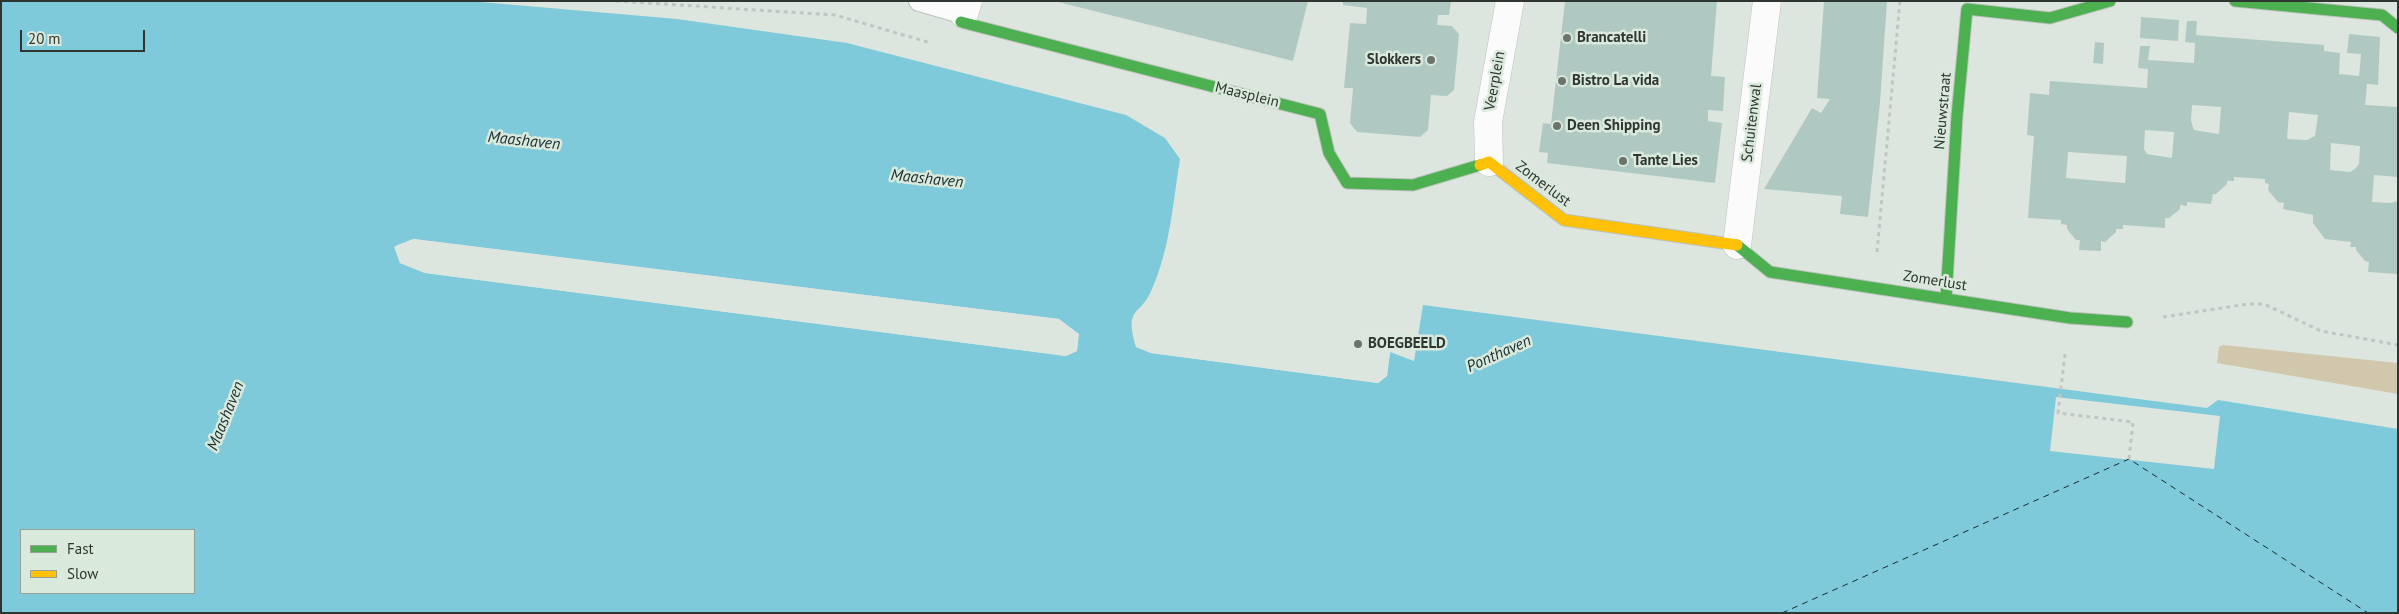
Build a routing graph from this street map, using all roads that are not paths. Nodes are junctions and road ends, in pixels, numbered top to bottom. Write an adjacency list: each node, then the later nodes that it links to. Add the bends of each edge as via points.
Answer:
1 (919, 1): 6 (lane)
2 (1510, 1): 8 (street, Veerplein, via 1488,122)
3 (1767, 1): 9 (street, Schuitenwal)
4 (2110, 1): 10 (street, Nieuwstraat, via 2050,18 1967,9)
5 (2235, 1): 7 (street, via 2382,15)
6 (964, 12): 8 (street, Maasplein, via 1320,114 1328,153 1347,183 1413,185)
7 (2398, 28)
8 (1489, 162): 9 (street, Zomerlust, via 1564,220)
9 (1737, 245): 10 (street, Zomerlust, via 1770,272)
10 (1946, 298): 11 (street, Zomerlust, via 2070,318)
11 (2127, 322)

